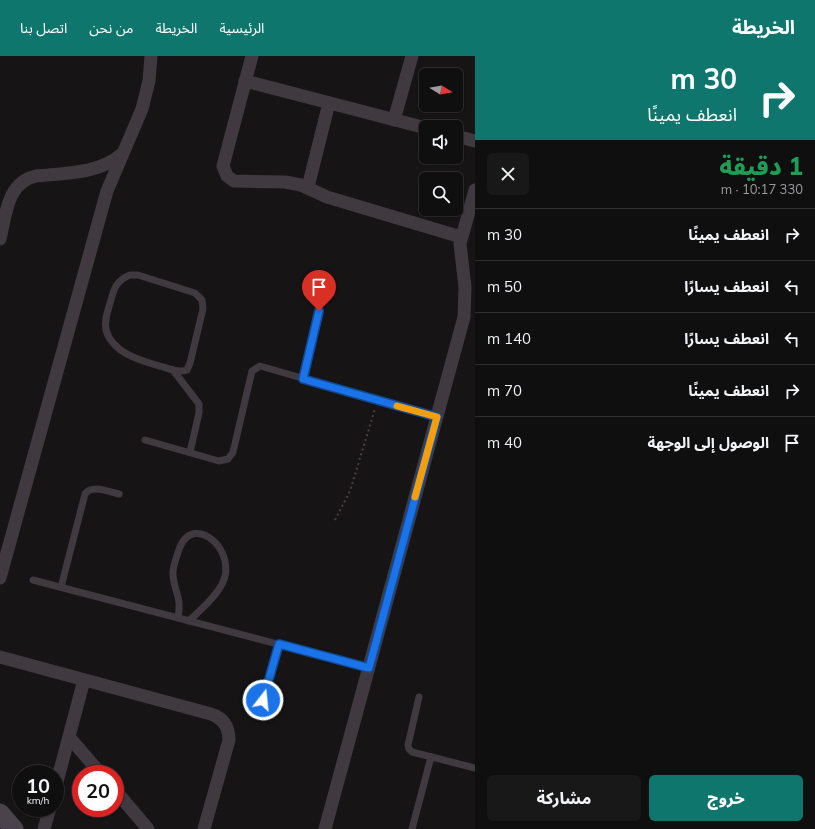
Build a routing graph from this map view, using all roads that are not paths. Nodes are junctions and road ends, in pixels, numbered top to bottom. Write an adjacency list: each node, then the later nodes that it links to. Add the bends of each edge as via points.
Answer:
1 (151, 56): 10 (street, via 142,109)
2 (252, 56): 4 (street)
3 (412, 56): 6 (street)
4 (245, 81): 5 (street); 11 (street, via 224,166 225,173 234,181 285,182)
5 (329, 102): 6 (street); 11 (street)
6 (394, 120): 7 (street)
7 (419, 126)
8 (463, 138): 9 (street)
9 (475, 141)
10 (122, 153): 14 (street, via 114,161 101,167 36,176 20,182 11,197); 23 (street, via 107,191)
11 (308, 187): 13 (street, via 328,197)
12 (475, 190): 13 (street)
13 (461, 237): 15 (street, via 460,252)
14 (0, 239)
15 (469, 273): 19 (street, via 464,317)
16 (319, 311): 18 (lane)
17 (173, 370): 17 (lane, via 183,371 189,367 203,309 202,300 195,293 138,275 124,278 114,288 107,314 105,322 109,336 129,356); 21 (lane, via 199,404)
18 (303, 379): 19 (lane); 21 (lane, via 260,366 254,368 231,456 219,461)
19 (437, 417): 30 (street)
20 (145, 440): 21 (lane)
21 (190, 452)
22 (119, 494): 25 (lane, via 94,489 86,491)
23 (1, 570)
24 (33, 580): 25 (lane)
25 (61, 587): 26 (lane)
26 (178, 618): 27 (lane); 27 (lane, via 179,602 172,572 184,542 192,536 203,534 212,538 222,551 226,570 219,589)
27 (189, 621): 28 (lane)
28 (279, 644): 30 (lane); 33 (lane)
29 (0, 657): 31 (street)
30 (369, 668): 46 (street)
31 (84, 680): 34 (street); 45 (street, via 211,714 225,723 229,740)
32 (419, 697): 35 (lane, via 408,747 412,752)
33 (263, 700)
34 (69, 737): 36 (street); 37 (street)
35 (431, 757): 38 (lane); 47 (lane)
36 (61, 765)
37 (93, 765)
38 (475, 768)
39 (124, 801): 44 (street)
40 (0, 813): 42 (main road)
41 (47, 817): 43 (street)
42 (14, 829)
43 (44, 829)
44 (148, 829)
45 (204, 829)
46 (325, 829)
47 (412, 829)

